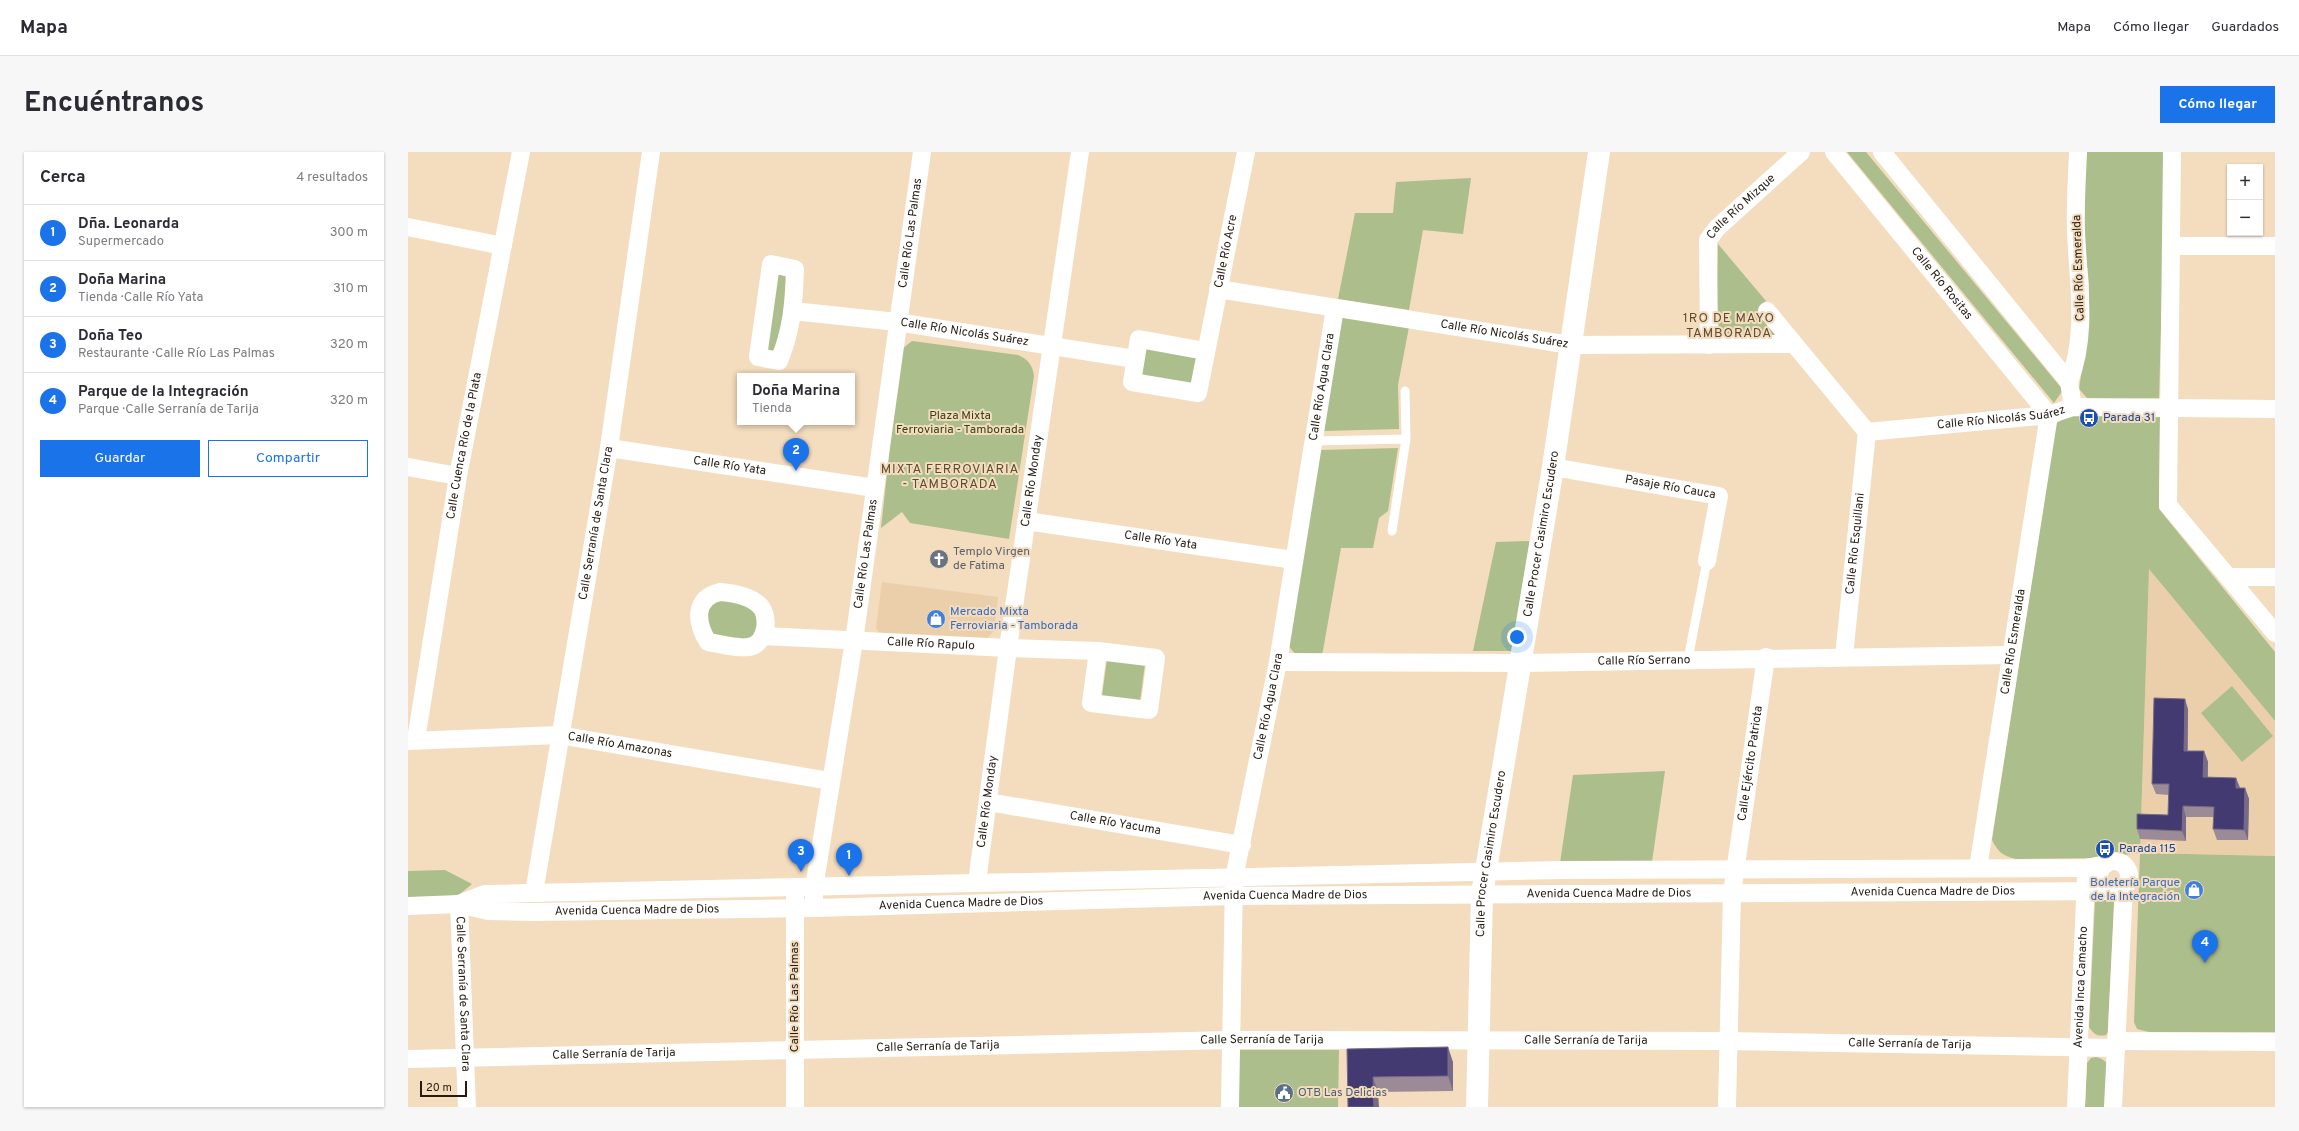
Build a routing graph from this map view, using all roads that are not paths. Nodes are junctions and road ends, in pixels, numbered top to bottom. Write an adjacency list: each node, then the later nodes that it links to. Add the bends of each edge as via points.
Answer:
1 (521, 152): 13 (street, Calle Cuenca Río de la Plata)
2 (651, 152): 36 (street, Calle Serranía de Santa Clara)
3 (922, 152): 20 (street, Calle Río Las Palmas)
4 (1080, 152): 22 (street, Calle Río Monday)
5 (1246, 152): 16 (street, Calle Río Acre)
6 (1599, 152): 23 (main road, Calle Procer Casimiro Escudero)
7 (1801, 152): 24 (street, Calle Río Mizque, via 1717,228 1708,240)
8 (1834, 152): 32 (street, Calle Río Rositas)
9 (1882, 152): 27 (street)
10 (2078, 152): 27 (street, Calle Río Esmeralda, via 2076,230 2082,313 2077,361)
11 (2172, 152): 14 (street)
12 (408, 227): 13 (street)
13 (503, 246): 39 (street, Calle Cuenca Río de la Plata)
14 (2172, 246): 15 (street); 30 (street)
15 (2275, 246)
16 (1218, 289): 17 (street, Calle Río Nicolás Suárez); 25 (street, Calle Río Acre)
17 (1335, 308): 23 (street, Calle Río Nicolás Suárez); 35 (street, Calle Río Agua Clara)
18 (794, 311): 18 (street, via 795,270 771,264 758,357 779,360 788,339); 20 (street, Calle Río Nicolás Suárez)
19 (1768, 311): 21 (street)
20 (897, 322): 22 (street, Calle Río Nicolás Suárez); 40 (street, Calle Río Las Palmas)
21 (1794, 344): 24 (street, Calle Río Nicolás Suárez); 33 (street)
22 (1052, 345): 26 (street, Calle Río Nicolás Suárez); 41 (street, Calle Río Monday)
23 (1570, 345): 24 (street, Calle Río Nicolás Suárez); 38 (main road, Calle Procer Casimiro Escudero)
24 (1709, 345)
25 (1205, 351): 26 (street, via 1139,339); 26 (street, via 1198,393 1132,382)
26 (1135, 359)
27 (2069, 382): 29 (street)
28 (1405, 391): 34 (lane)
29 (2073, 407): 30 (street, Calle Río Nicolás Suárez); 32 (street, Calle Río Nicolás Suárez)
30 (2169, 408): 31 (street, Calle Río Nicolás Suárez); 45 (street, via 2168,506)
31 (2275, 409)
32 (2048, 415): 33 (street, Calle Río Nicolás Suárez); 52 (street, Calle Río Esmeralda)
33 (1866, 432): 53 (street, Calle Río Esquillani)
34 (1406, 439): 35 (lane); 42 (lane)
35 (1314, 441): 43 (street, Calle Río Agua Clara)
36 (608, 448): 40 (street, Calle Río Yata); 58 (street, Calle Serranía de Santa Clara)
37 (408, 467): 39 (street)
38 (1553, 467): 44 (street, Pasaje Río Cauca, via 1719,496); 57 (main road, Calle Procer Casimiro Escudero)
39 (458, 476): 59 (street, Calle Cuenca Río de la Plata)
40 (875, 488): 49 (street, Calle Río Las Palmas)
41 (1026, 521): 43 (street, Calle Río Yata); 50 (street, Calle Río Monday)
42 (1392, 531)
43 (1294, 560): 56 (street, Calle Río Agua Clara)
44 (1707, 561): 55 (lane, Pasaje Río Cauca)
45 (2230, 577): 46 (street); 47 (street)
46 (2275, 577)
47 (2275, 633)
48 (764, 636): 49 (street, Calle Río Rapulo)
49 (854, 641): 50 (street, Calle Río Rapulo); 60 (street, Calle Río Las Palmas)
50 (1008, 648): 51 (street, Calle Río Rapulo); 61 (street, Calle Río Monday)
51 (1098, 651)
52 (2010, 655): 53 (street, Calle Río Serrano); 64 (street, Calle Río Esmeralda)
53 (1844, 656): 54 (street, Calle Río Serrano)
54 (1766, 657): 55 (street, Calle Río Serrano); 66 (street, Calle Ejército Patriota)
55 (1688, 659): 57 (street, Calle Río Serrano)
56 (1278, 662): 57 (street, Calle Río Serrano); 62 (street, Calle Río Agua Clara)
57 (1520, 663): 67 (main road, Calle Procer Casimiro Escudero)
58 (559, 735): 59 (street, Calle Río Amazonas); 60 (street, Calle Río Amazonas); 75 (street, Calle Serranía de Santa Clara)
59 (412, 740)
60 (830, 781): 71 (street, Calle Río Las Palmas)
61 (988, 802): 62 (street, Calle Río Yacuma); 68 (street, Calle Río Monday)
62 (1242, 845): 69 (street, Calle Río Agua Clara)
63 (2106, 864): 65 (street, Avenida Cuenca Madre de Dios); 72 (street, via 2099,877 2103,886); 72 (street, via 2119,862 2126,867 2129,875)
64 (1978, 868): 65 (street, Avenida Cuenca Madre de Dios); 66 (street, Avenida Cuenca Madre de Dios)
65 (2086, 868): 73 (street, Avenida Inca Camacho)
66 (1734, 870): 67 (street, Avenida Cuenca Madre de Dios); 74 (street, Calle Ejército Patriota)
67 (1488, 871): 69 (street, Avenida Cuenca Madre de Dios); 76 (main road, Calle Procer Casimiro Escudero)
68 (977, 882): 69 (street, Avenida Cuenca Madre de Dios); 71 (street, Avenida Cuenca Madre de Dios)
69 (1233, 887): 76 (street, Avenida Cuenca Madre de Dios); 80 (street, Avenida Cuenca Madre de Dios); 81 (street, Calle Río Agua Clara)
70 (795, 888): 71 (street, Avenida Cuenca Madre de Dios); 75 (street, Avenida Cuenca Madre de Dios); 79 (street, Calle Río Las Palmas)
71 (814, 888): 80 (street, Calle Río Las Palmas)
72 (2118, 889): 73 (street, Avenida Cuenca Madre de Dios); 85 (street, via 2122,903)
73 (2086, 890): 74 (street, Avenida Cuenca Madre de Dios); 86 (street, Avenida Inca Camacho)
74 (1732, 892): 76 (street, Avenida Cuenca Madre de Dios); 83 (street)
75 (534, 893): 77 (street, Avenida Cuenca Madre de Dios, via 485,894)
76 (1482, 894): 82 (main road, Calle Procer Casimiro Escudero)
77 (459, 904): 78 (street, Avenida Cuenca Madre de Dios); 79 (street, Avenida Cuenca Madre de Dios, via 488,911 532,912); 88 (street, Calle Serranía de Santa Clara)
78 (408, 906)
79 (794, 908): 80 (street, Avenida Cuenca Madre de Dios); 87 (street, Calle Río Las Palmas)
80 (815, 908)
81 (1231, 1040): 82 (street, Calle Serranía de Tarija); 87 (street, Calle Serranía de Tarija); 92 (street, Calle Río Agua Clara)
82 (1478, 1040): 83 (street, Calle Serranía de Tarija); 93 (main road, Calle Procer Casimiro Escudero)
83 (1728, 1042): 86 (street, Calle Serranía de Tarija); 94 (street)
84 (2275, 1042): 85 (street, Calle Serranía de Tarija)
85 (2116, 1044): 86 (street, Calle Serranía de Tarija); 96 (street)
86 (2080, 1046): 95 (street, Avenida Inca Camacho)
87 (795, 1050): 88 (street, Calle Serranía de Tarija); 91 (street, Calle Río Las Palmas)
88 (465, 1056): 89 (street, Calle Serranía de Tarija); 90 (street, Calle Serranía de Santa Clara)
89 (408, 1059)
90 (467, 1107)
91 (795, 1107)
92 (1230, 1107)
93 (1477, 1107)
94 (1727, 1107)
95 (2076, 1107)
96 (2113, 1107)

